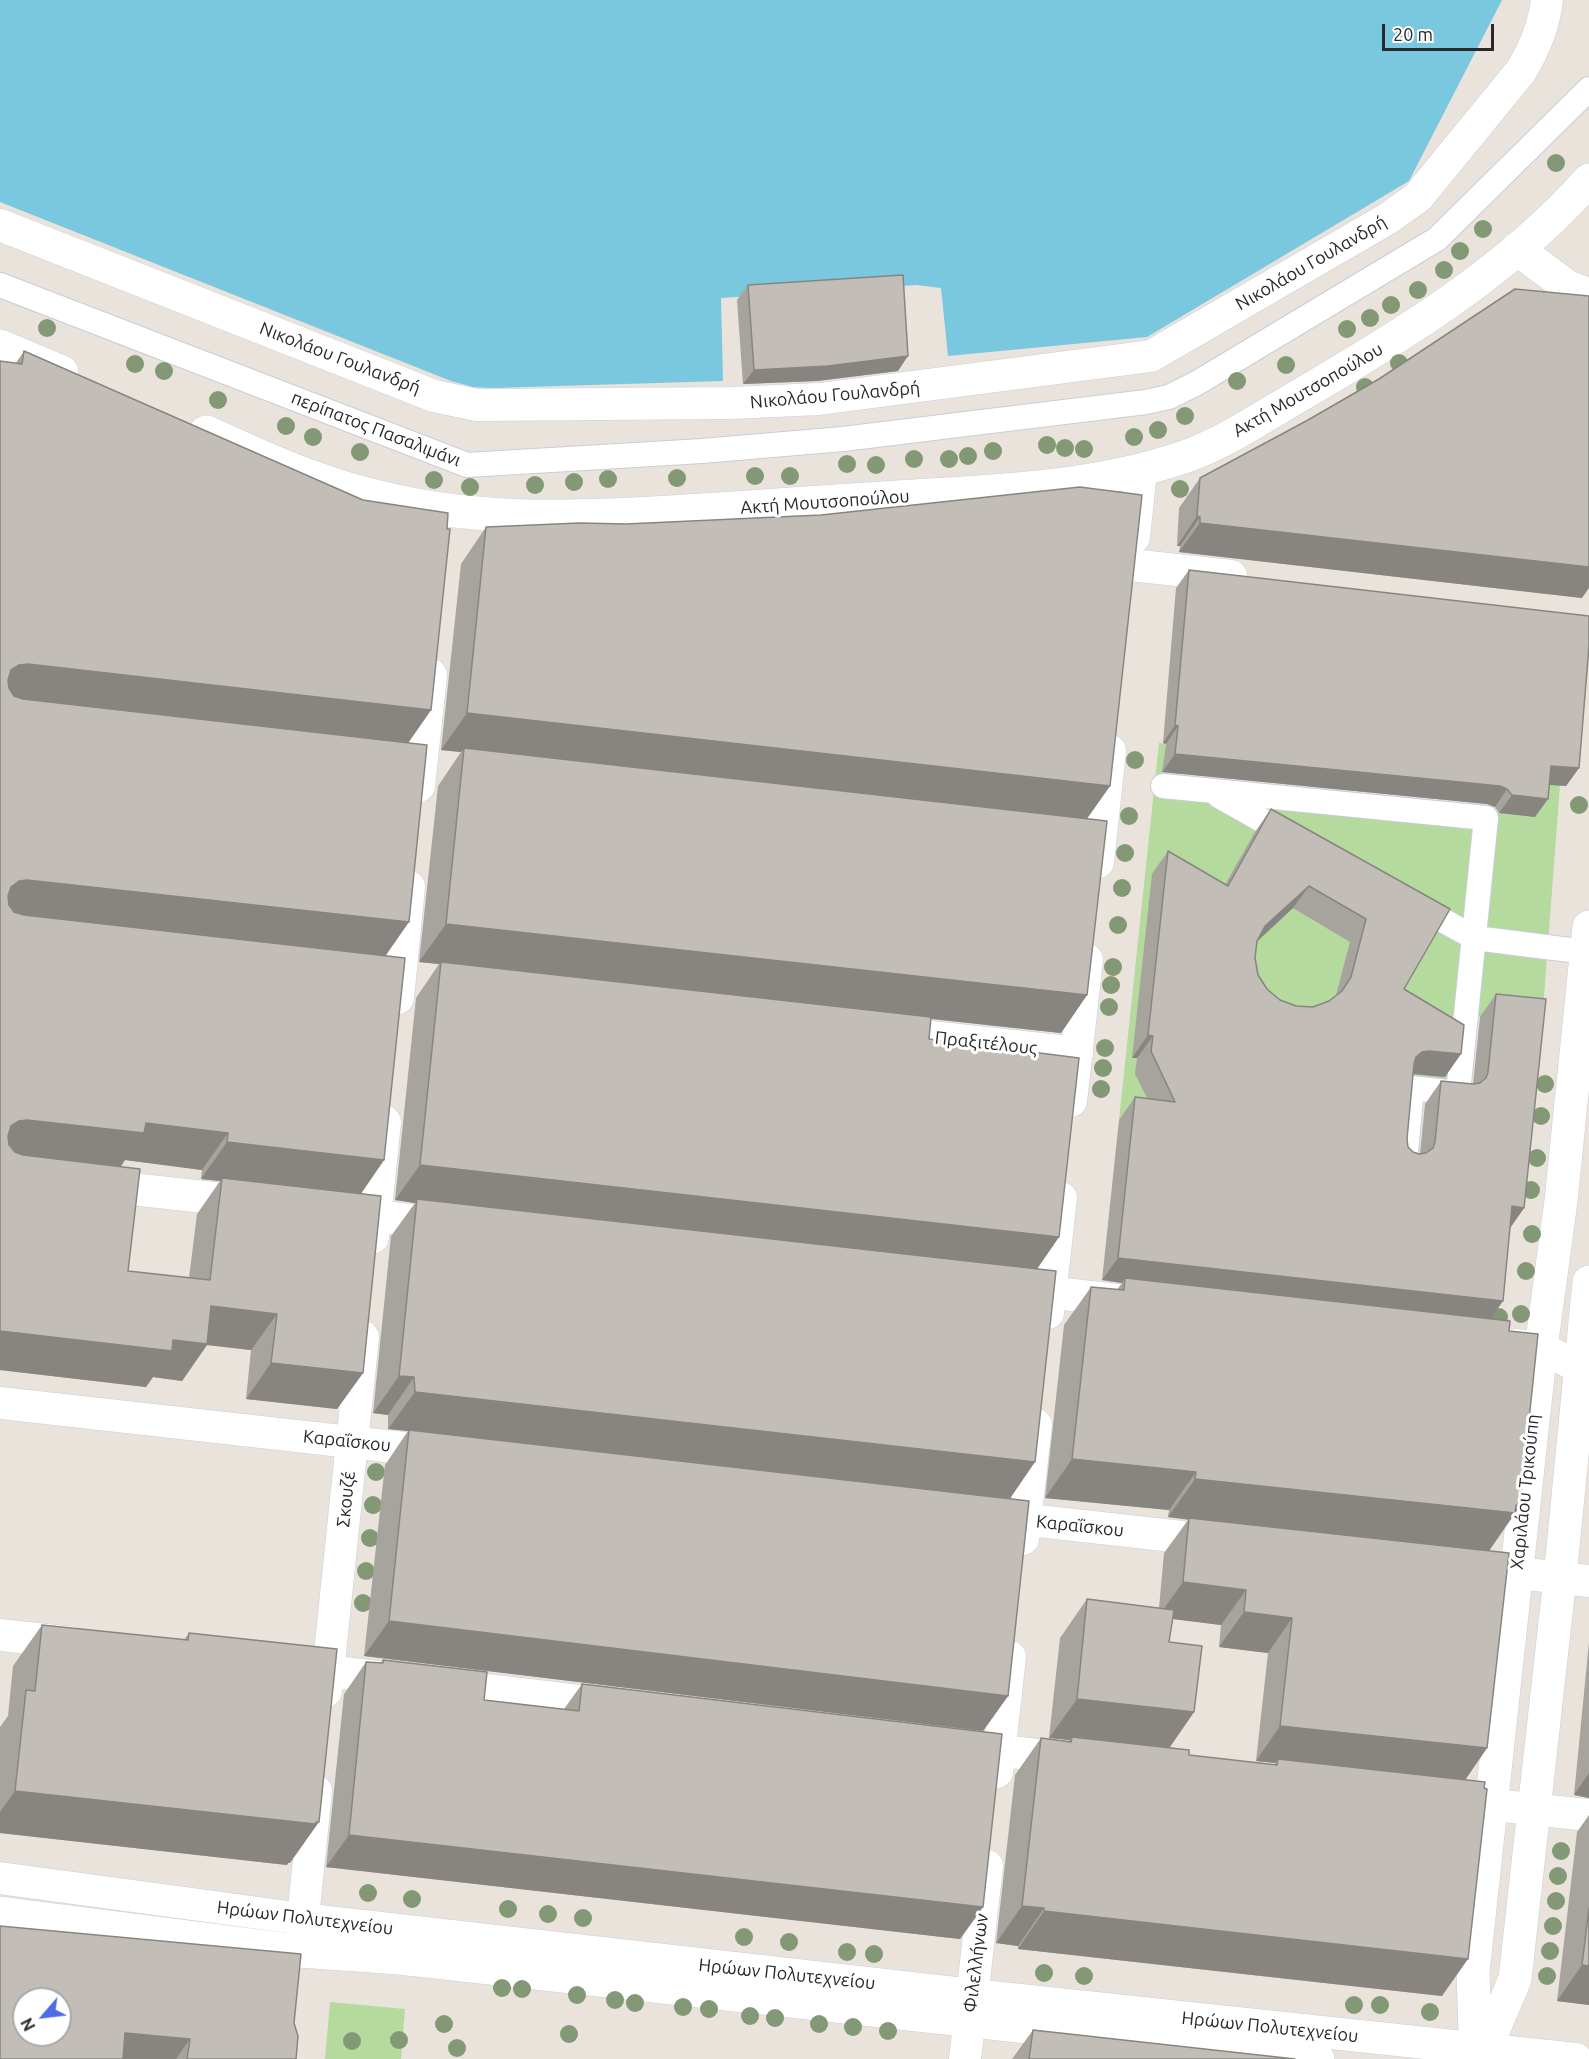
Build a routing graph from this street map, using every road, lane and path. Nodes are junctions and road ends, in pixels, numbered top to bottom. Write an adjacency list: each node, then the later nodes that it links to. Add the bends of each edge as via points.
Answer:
1 (1547, 0): 4 (street, Νικολάου Γουλανδρή, via 1545,20 1521,71 1418,197 1387,219 1151,356 819,399 477,405 434,396)
2 (1589, 89): 6 (street, περίπατος Πασαλιμάνι, via 1437,239 1197,382 1169,397 1146,402 843,439 467,465)
3 (1589, 180): 5 (main road, Ακτή Μουτσοπούλου, via 1560,212)
4 (0, 225)
5 (1517, 249): 7 (main road, via 1568,287); 11 (main road, Ακτή Μουτσοπούλου, via 1449,303 1233,435 1188,456)
6 (0, 285)
7 (1589, 295)
8 (0, 346): 9 (main road)
9 (84, 381)
10 (181, 422): 12 (main road, Ακτή Μουτσοπούλου, via 324,481)
11 (1141, 471): 12 (main road, Ακτή Μουτσοπούλου, via 1027,487 692,511 553,517); 14 (street, via 1129,577)
12 (448, 510): 13 (street)
13 (444, 543)
14 (1260, 580)
15 (434, 648): 19 (street)
16 (1113, 727): 22 (street, via 1088,841)
17 (1163, 786): 18 (street)
18 (1211, 791): 20 (street); 25 (street, via 1486,818)
19 (417, 813)
20 (1308, 846)
21 (412, 860): 27 (street)
22 (1095, 890)
23 (1392, 892): 25 (street)
24 (1090, 936): 29 (street)
25 (1475, 938): 26 (street); 33 (street, via 1458,1093 1412,1088)
26 (1587, 939): 31 (main road, Χαριλάου Τρικούπη)
27 (395, 1026)
28 (863, 1030): 29 (street, Πραξιτέλους)
29 (1077, 1053): 32 (street)
30 (388, 1097): 36 (street)
31 (1579, 1132): 46 (main road, Χαριλάου Τρικούπη, via 1561,1201)
32 (1068, 1133)
33 (1405, 1163)
34 (1064, 1167): 41 (street)
35 (70, 1182): 36 (street)
36 (375, 1216): 37 (street); 38 (street)
37 (470, 1227)
38 (370, 1264)
39 (1589, 1282): 47 (main road)
40 (979, 1285): 41 (street)
41 (1050, 1293): 42 (street); 44 (street)
42 (1155, 1305)
43 (366, 1311): 50 (street, Σκουζέ)
44 (1045, 1338)
45 (1482, 1341): 46 (street)
46 (1541, 1348): 47 (street); 57 (main road, Χαριλάου Τρικούπη)
47 (1585, 1369): 58 (main road)
48 (1039, 1395): 53 (street)
49 (0, 1403): 50 (street, Καραΐσκου)
50 (352, 1442): 51 (street, Καραΐσκου); 63 (street, Σκουζέ)
51 (470, 1456)
52 (954, 1512): 53 (street, Καραΐσκου)
53 (1025, 1520): 54 (street, Καραΐσκου); 55 (street)
54 (1247, 1544)
55 (1020, 1566)
56 (1469, 1568): 57 (street)
57 (1516, 1573): 58 (street); 72 (main road, Χαριλάου Τρικούπη)
58 (1574, 1579): 73 (main road)
59 (1014, 1624): 67 (street)
60 (0, 1635): 61 (street)
61 (106, 1646)
62 (270, 1664): 63 (street)
63 (328, 1670): 64 (street); 65 (street, Σκουζέ)
64 (646, 1709)
65 (324, 1718)
66 (929, 1743): 67 (street)
67 (999, 1751): 68 (street); 70 (street)
68 (1105, 1763)
69 (319, 1765): 78 (street)
70 (994, 1798)
71 (1432, 1798): 72 (street)
72 (1490, 1805): 73 (street); 82 (main road, Χαριλάου Τρικούπη, via 1473,1972)
73 (1535, 1809): 74 (street); 82 (main road, via 1515,1979)
74 (1589, 1815)
75 (991, 1833): 81 (street, Φιλελλήνων)
76 (0, 1878): 78 (street, Ηρώων Πολυτεχνείου)
77 (0, 1913): 79 (main road, Ηρώων Πολυτεχνείου)
78 (303, 1919): 79 (street); 81 (street, Ηρώων Πολυτεχνείου)
79 (299, 1951): 80 (street); 81 (main road, Ηρώων Πολυτεχνείου, via 860,2007)
80 (296, 1984)
81 (971, 2008): 82 (street, Ηρώων Πολυτεχνείου); 83 (street, Φιλελλήνων); 84 (main road, Ηρώων Πολυτεχνείου, via 1040,2027)
82 (1479, 2054): 85 (street, Ηρώων Πολυτεχνείου)
83 (965, 2059)
84 (1318, 2059)
85 (1576, 2059)

